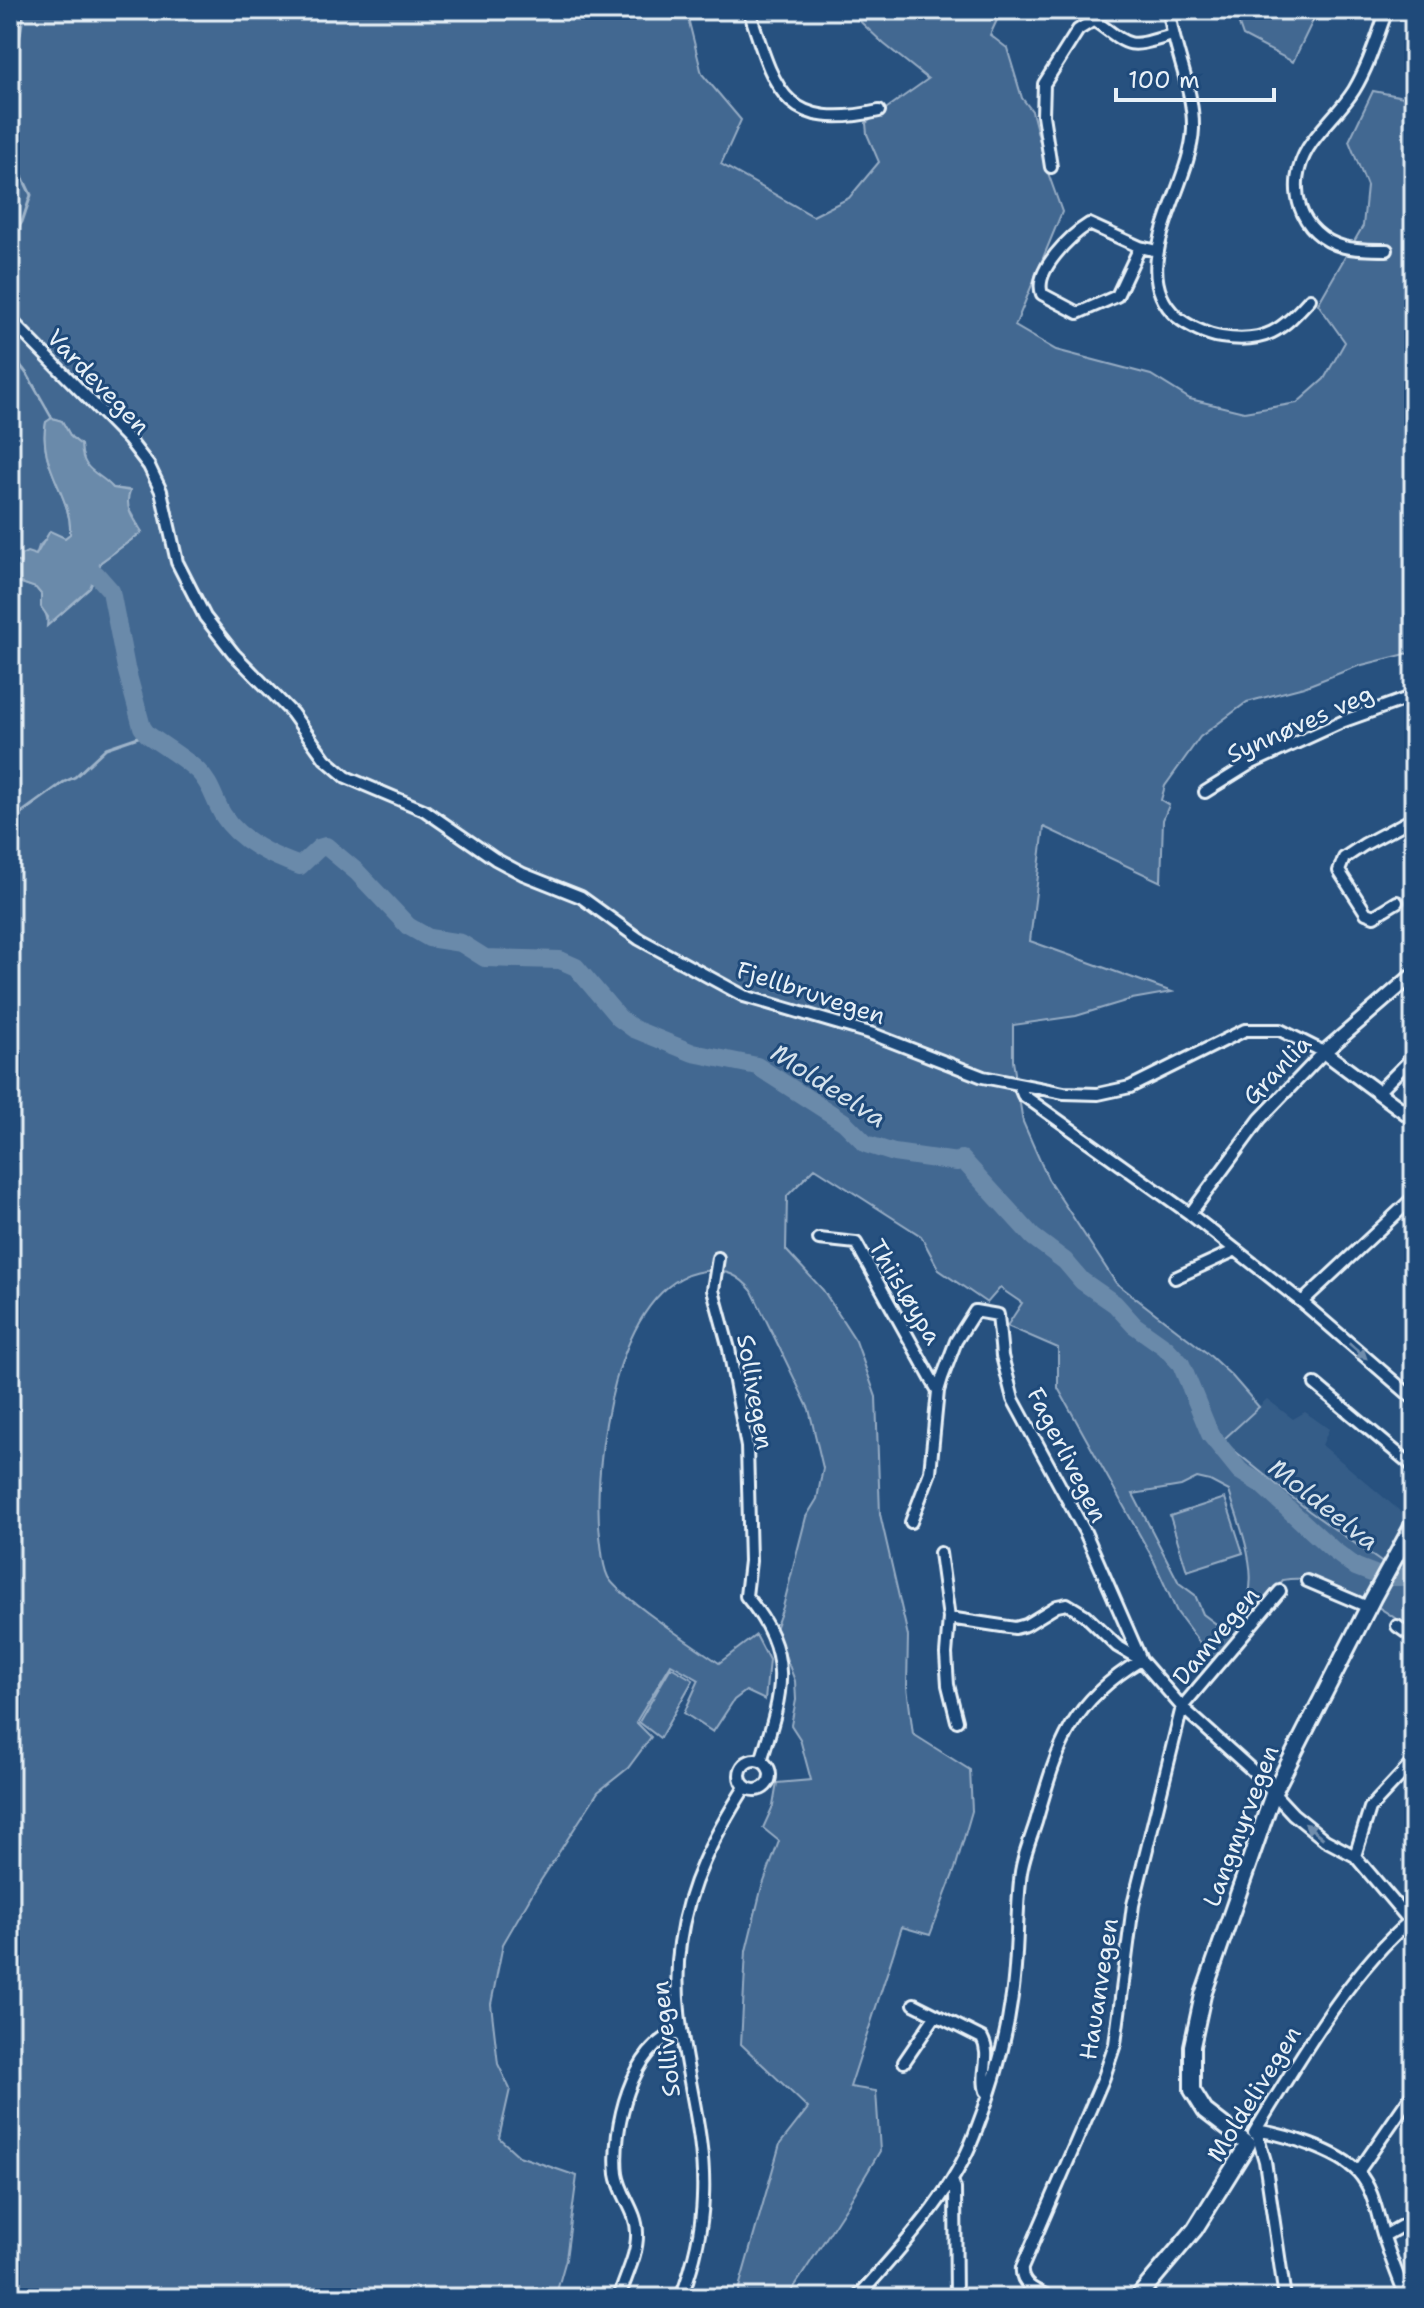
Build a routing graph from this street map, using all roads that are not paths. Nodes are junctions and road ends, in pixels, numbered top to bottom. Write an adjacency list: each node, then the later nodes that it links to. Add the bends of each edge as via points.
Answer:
1 (749, 10): 5 (street, via 774,80 789,101 820,117)
2 (1169, 10): 4 (street)
3 (1387, 10): 8 (street, via 1353,91 1309,147 1295,185 1305,220 1317,232 1343,246)
4 (1173, 35): 6 (street, via 1140,45 1125,43 1094,20 1078,30 1042,93); 9 (street, via 1190,93 1193,132)
5 (879, 111)
6 (1051, 167)
7 (1140, 247): 7 (street, via 1117,296 1078,313 1042,294 1050,261 1089,224); 9 (street)
8 (1387, 250)
9 (1157, 251): 10 (street, via 1154,273 1168,309 1182,321 1221,337 1266,337)
10 (1310, 299)
11 (10, 319): 12 (street, Vardevegen, via 149,466 189,589 234,654)
12 (264, 682): 20 (street, Fjellbruvegen, via 325,759 346,777 424,810 495,859 581,897 686,966 744,996)
13 (1414, 696): 14 (street, Synnøves veg, via 1317,733)
14 (1205, 792)
15 (1414, 818): 16 (street, via 1344,858 1339,871 1366,913 1374,916)
16 (1397, 902)
17 (1414, 974): 18 (street, Granlia)
18 (1324, 1052): 20 (street, via 1280,1030 1245,1030 1130,1087 1086,1094); 21 (street); 24 (street, Granlia, via 1260,1119)
19 (1414, 1056): 21 (street)
20 (1019, 1085): 24 (street, Fjellbruvegen, via 1023,1095)
21 (1378, 1092): 22 (street)
22 (1414, 1119)
23 (1414, 1197): 29 (street)
24 (1190, 1214): 26 (street, Fjellbruvegen)
25 (819, 1239): 31 (street, Thiisløypa, via 856,1243)
26 (1236, 1250): 28 (street); 29 (street, Fjellbruvegen)
27 (718, 1258): 46 (street, Sollivegen, via 713,1290 747,1447 746,1596 762,1614 780,1661 776,1714)
28 (1175, 1278)
29 (1302, 1302): 32 (street, Fjellbruvegen, one-way to 32)
30 (1315, 1384): 33 (street)
31 (938, 1391): 34 (street, Fagerlivegen, via 930,1472); 43 (street, Fagerlivegen, via 956,1341 975,1311 998,1315 1013,1399 1085,1532)
32 (1414, 1399)
33 (1414, 1467)
34 (911, 1522)
35 (1414, 1523): 39 (main road, Langmyrvegen)
36 (940, 1553): 40 (street)
37 (1307, 1581): 39 (street)
38 (1280, 1591): 44 (street, Damvegen)
39 (1370, 1602): 49 (main road, Langmyrvegen)
40 (949, 1618): 43 (street, via 1015,1628 1067,1604); 45 (street, via 948,1685)
41 (1397, 1626): 42 (street)
42 (1414, 1638)
43 (1141, 1660): 44 (street, Fagerlivegen); 57 (street, via 1090,1698 1064,1736 1049,1777 1020,1877 1010,2007)
44 (1182, 1707): 49 (street, Fagerlivegen); 68 (street, Hauanvegen, via 1133,1905 1115,2044 1022,2268 1027,2285)
45 (957, 1721)
46 (761, 1761): 48 (street, Sollivegen, via 742,1767); 48 (street, Sollivegen, via 770,1772 766,1785)
47 (1414, 1761): 50 (street, via 1370,1808)
48 (745, 1787): 54 (street, Sollivegen, via 715,1836 687,1906 679,1960)
49 (1273, 1794): 50 (street, Fagerlivegen, one-way to 49, via 1318,1836); 59 (main road, Langmyrvegen, via 1206,1985 1190,2061 1192,2090 1200,2105)
50 (1355, 1856): 51 (street, Fagerlivegen)
51 (1412, 1922): 58 (street, Moldelivegen, via 1384,1945 1352,1987)
52 (914, 2004): 53 (street)
53 (936, 2015): 55 (street); 57 (street, via 982,2038)
54 (680, 2032): 64 (street, via 667,2035 644,2060 624,2102 617,2174 637,2237); 65 (street, Sollivegen, via 703,2196)
55 (904, 2062)
56 (1414, 2091): 60 (street)
57 (988, 2093): 61 (street, via 974,2138)
58 (1256, 2130): 59 (street, Moldelivegen); 60 (street, via 1305,2142); 70 (street)
59 (1248, 2144): 69 (main road, Moldelivegen, via 1195,2229)
60 (1358, 2172): 63 (street)
61 (952, 2180): 66 (street); 67 (street)
62 (1414, 2219): 63 (street)
63 (1384, 2236): 71 (street)
64 (619, 2298)
65 (681, 2298)
66 (857, 2298)
67 (956, 2298)
68 (1052, 2298)
69 (1137, 2298)
70 (1285, 2298)
71 (1409, 2298)

